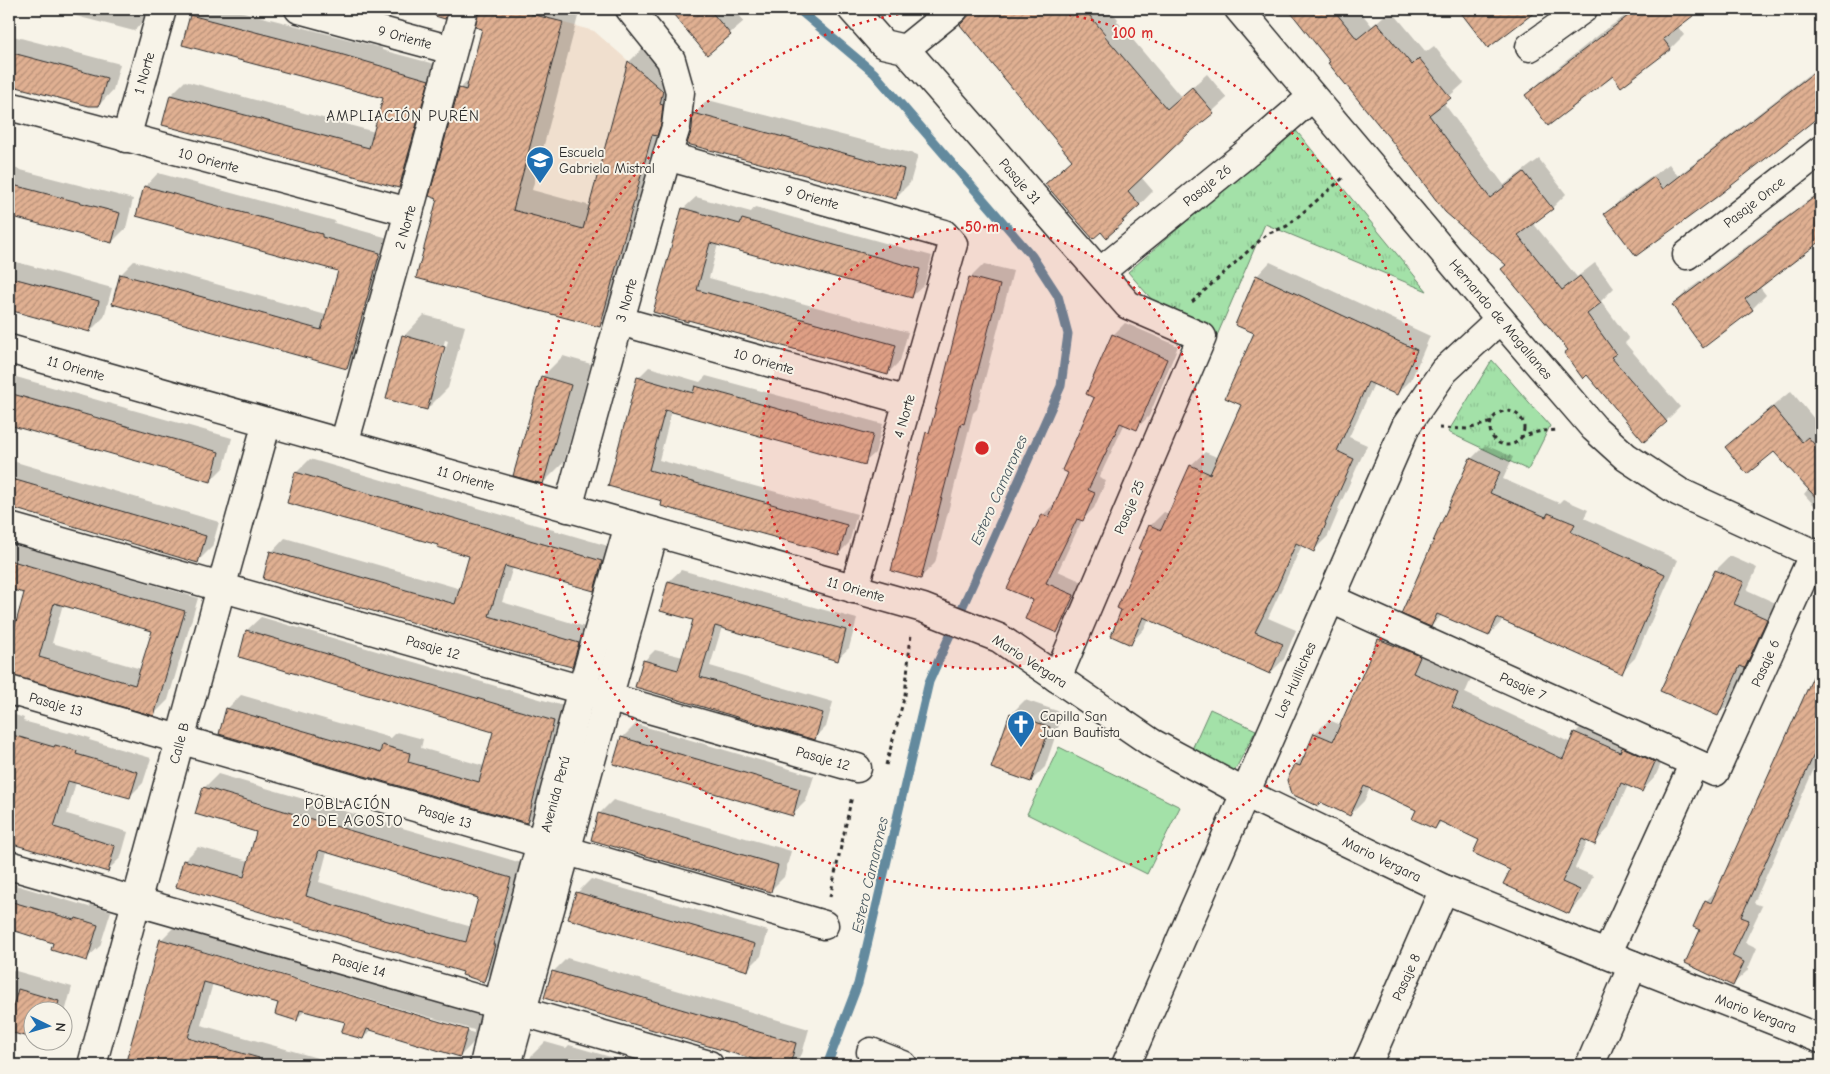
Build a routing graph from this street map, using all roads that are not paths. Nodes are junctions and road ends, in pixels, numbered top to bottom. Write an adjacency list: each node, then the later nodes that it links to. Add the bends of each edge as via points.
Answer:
1 (162, 9): 14 (street, 1 Norte)
2 (299, 9): 10 (street, 9 Oriente)
3 (464, 9): 10 (street, 2 Norte)
4 (630, 9): 16 (street, 3 Norte, via 671,60 680,92 676,127)
5 (852, 9): 11 (street, via 883,44)
6 (954, 9): 11 (street)
7 (1239, 9): 12 (street, Hernando de Magallanes)
8 (1583, 9): 9 (street)
9 (1530, 48)
10 (452, 50): 17 (street, 2 Norte)
11 (905, 50): 20 (street, Pasaje 31)
12 (1312, 97): 20 (street, Pasaje 26); 21 (street, Hernando de Magallanes)
13 (9, 106): 14 (street, 10 Oriente)
14 (126, 138): 17 (street, 10 Oriente)
15 (1821, 150): 19 (street, Pasaje Once)
16 (666, 156): 18 (street, 9 Oriente, via 944,234); 22 (street, 3 Norte)
17 (409, 212): 27 (street, 2 Norte)
18 (953, 244): 25 (street, 4 Norte)
19 (1687, 255)
20 (1100, 272): 23 (street, Pasaje 31, via 1128,304)
21 (1500, 319): 31 (street, Hernando de Magallanes, via 1594,428 1626,457 1679,492); 34 (street, Los Huilliches, via 1444,371 1406,426)
22 (620, 321): 25 (street, 10 Oriente); 28 (street, 3 Norte)
23 (1202, 337): 36 (street, Pasaje 25)
24 (9, 349): 26 (street, 11 Oriente)
25 (908, 401): 33 (street, 4 Norte)
26 (267, 422): 27 (street, 11 Oriente); 32 (street, Calle B)
27 (344, 444): 28 (street, 11 Oriente)
28 (568, 508): 30 (street, 11 Oriente)
29 (9, 527): 32 (street, Pasaje 12)
30 (641, 528): 33 (street, 11 Oriente); 38 (street, Avenida Perú)
31 (1817, 555): 41 (street, Pasaje 6)
32 (220, 588): 38 (street, Pasaje 12); 39 (street, Calle B)
33 (854, 589): 35 (street, 11 Oriente, via 920,607)
34 (1331, 599): 41 (street, Pasaje 7); 42 (street, Los Huilliches)
35 (970, 626): 36 (street, Mario Vergara, via 999,638)
36 (1057, 678): 42 (street, Mario Vergara, via 1152,743)
37 (9, 690): 39 (street, Pasaje 13)
38 (595, 693): 40 (street, Pasaje 12); 43 (street, Avenida Perú)
39 (180, 740): 43 (street, Pasaje 13); 46 (street, Calle B)
40 (857, 768)
41 (1704, 768): 48 (street, Pasaje 6)
42 (1245, 793): 45 (street, Mario Vergara); 58 (street, Los Huilliches)
43 (554, 847): 47 (street, Pasaje 13); 50 (street, Avenida Perú)
44 (9, 865): 46 (street, Pasaje 14)
45 (1444, 888): 48 (street, Mario Vergara); 59 (street, Pasaje 8)
46 (136, 901): 50 (street, Pasaje 14); 53 (street, Calle B)
47 (824, 925)
48 (1608, 954): 49 (street, Mario Vergara)
49 (1633, 965): 51 (street, Mario Vergara); 60 (street)
50 (510, 1008): 54 (street, Avenida Perú); 55 (street, Avenida Perú); 56 (street, Pasaje 14)
51 (1821, 1039)
52 (872, 1052): 57 (street)
53 (92, 1065)
54 (484, 1065)
55 (507, 1065)
56 (709, 1065)
57 (903, 1065)
58 (1126, 1065)
59 (1368, 1065)
60 (1590, 1065)

